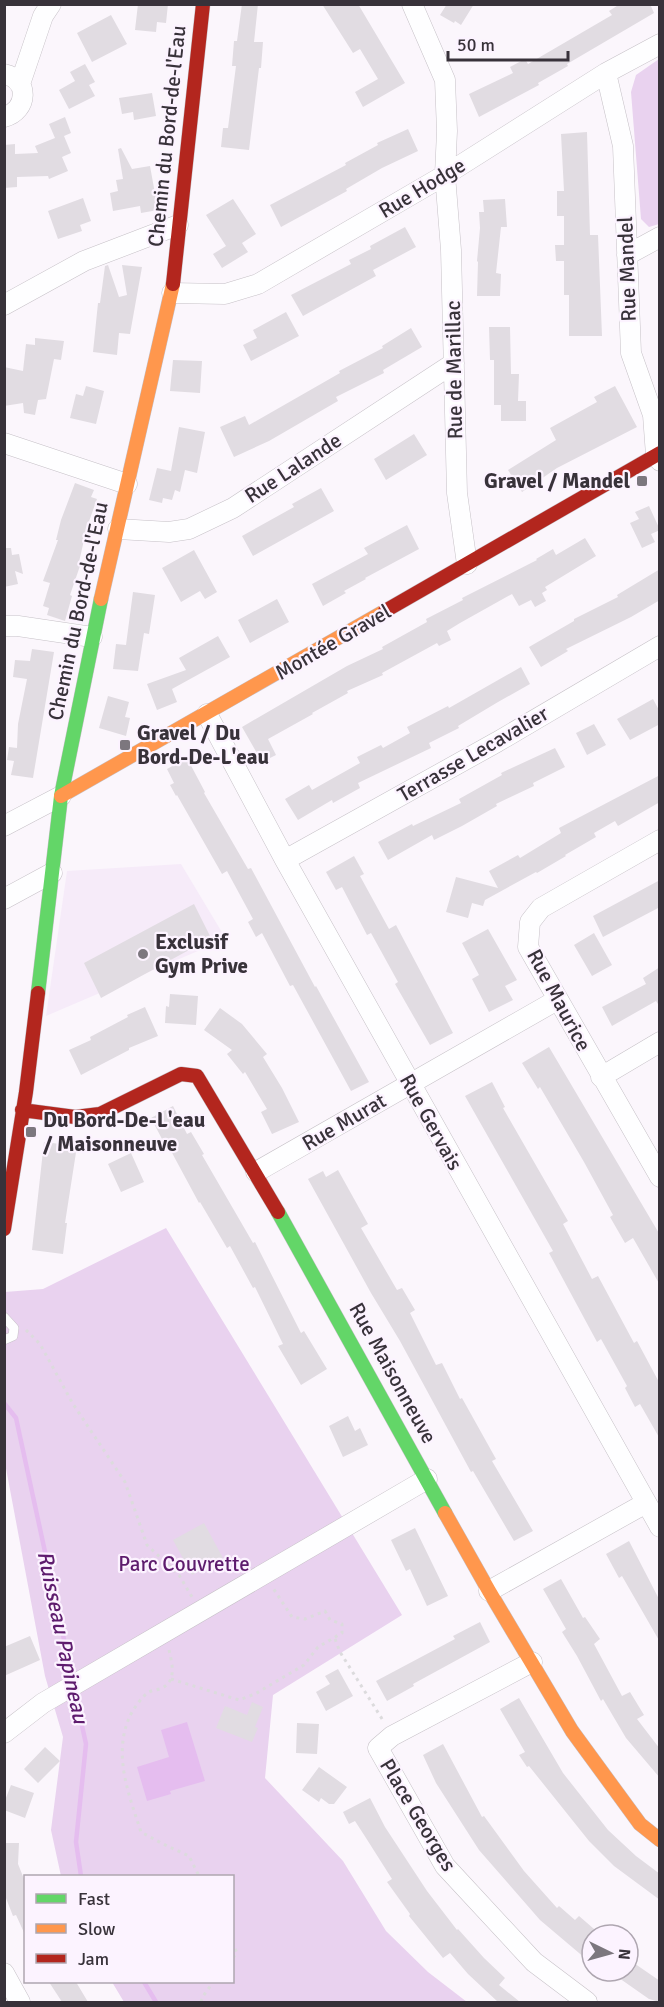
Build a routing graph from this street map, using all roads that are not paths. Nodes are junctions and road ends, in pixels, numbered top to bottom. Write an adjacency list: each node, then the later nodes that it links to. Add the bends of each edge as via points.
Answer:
1 (51, 4): 6 (street)
2 (203, 4): 9 (street, Chemin du Bord-de-l'Eau)
3 (412, 4): 8 (street, Rue de Marillac, via 445,80)
4 (660, 44): 5 (street, Rue Hodge)
5 (606, 73): 8 (street, Rue Hodge); 11 (street, Rue Mandel, via 623,146)
6 (12, 79): 7 (street, via 24,98 12,115)
7 (4, 117)
8 (445, 175): 12 (street, Rue Hodge, via 258,284 225,294); 14 (street, Rue de Marillac)
9 (178, 225): 12 (street, Chemin du Bord-de-l'Eau); 13 (street, via 84,261)
10 (660, 237): 11 (street)
11 (627, 255): 16 (street, Rue Mandel, via 631,353 653,415)
12 (172, 293): 17 (street, Chemin du Bord-de-l'Eau)
13 (4, 305)
14 (454, 363): 18 (street, Rue Lalande, via 233,508 189,529); 19 (street, Rue de Marillac, via 457,493)
15 (4, 443): 17 (street)
16 (658, 456): 19 (street, Montée Gravel)
17 (127, 484): 18 (street, Chemin du Bord-de-l'Eau)
18 (118, 530): 21 (street, Chemin du Bord-de-l'Eau)
19 (467, 564): 23 (street, Montée Gravel)
20 (4, 626): 21 (street)
21 (92, 638): 24 (street, Chemin du Bord-de-l'Eau)
22 (660, 645): 27 (street, Terrasse Lecavalier, via 497,742)
23 (207, 714): 24 (street, Montée Gravel); 27 (street, Rue Gervais)
24 (61, 796): 25 (street, Montée Gravel); 28 (street, Chemin du Bord-de-l'Eau)
25 (4, 826)
26 (660, 840): 30 (street, Rue Maurice, via 541,908 530,922 528,947)
27 (285, 860): 33 (street, Rue Gervais)
28 (52, 873): 29 (street); 34 (street, Chemin du Bord-de-l'Eau)
29 (4, 899)
30 (557, 1000): 32 (street, Rue Maurice); 33 (street, Rue Murat)
31 (660, 1042): 32 (street)
32 (601, 1077): 36 (street, Rue Maurice)
33 (410, 1084): 35 (street, Rue Murat); 41 (street, Rue Gervais)
34 (22, 1110): 35 (street, Rue Maisonneuve, via 75,1117 100,1114 181,1074 197,1076); 37 (street, Chemin du Bord-de-l'Eau)
35 (256, 1172): 40 (street, Rue Maisonneuve)
36 (660, 1177)
37 (4, 1229)
38 (4, 1317): 39 (lane, via 14,1328 13,1336)
39 (4, 1340)
40 (428, 1479): 43 (street, Rue Maisonneuve); 45 (street, via 43,1703)
41 (646, 1503): 42 (street, Rue Gervais); 43 (street)
42 (660, 1527)
43 (489, 1591): 44 (street, Rue Maisonneuve)
44 (532, 1662): 46 (street, Rue Maisonneuve, via 592,1759 640,1824); 49 (street, Place Georges, via 392,1736 378,1748 445,1866 534,1962)
45 (4, 1733)
46 (660, 1840)
47 (4, 1973): 48 (street)
48 (20, 2002)
49 (587, 2002)

